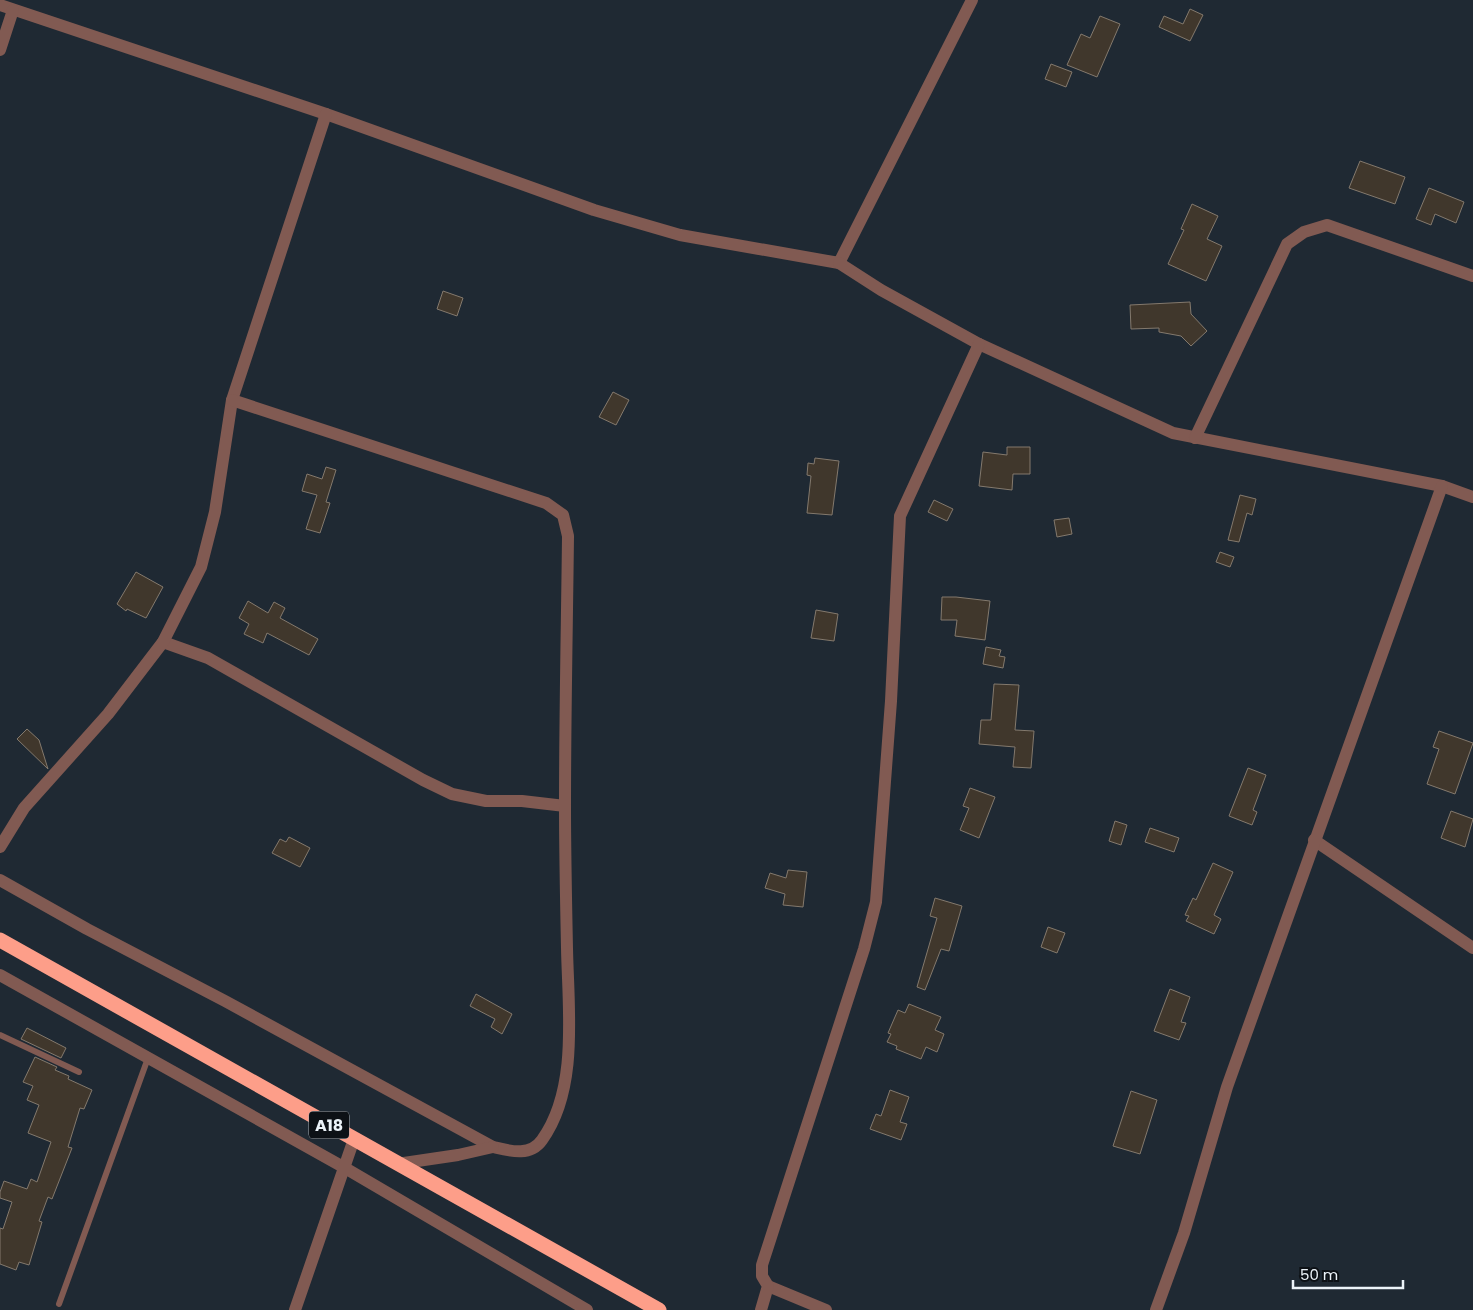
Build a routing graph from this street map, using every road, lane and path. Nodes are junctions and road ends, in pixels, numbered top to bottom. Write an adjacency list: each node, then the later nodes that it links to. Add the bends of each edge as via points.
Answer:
1 (972, 0): 6 (street)
2 (0, 6): 3 (street)
3 (13, 10): 4 (street); 5 (street)
4 (0, 50)
5 (326, 114): 6 (street, via 594,210 680,235); 9 (street)
6 (839, 263): 8 (street)
7 (1473, 276): 10 (street, via 1328,225 1304,232 1287,244)
8 (979, 344): 10 (street, via 1173,433); 28 (street, via 900,516 876,902 762,1265 762,1276)
9 (232, 400): 13 (street, via 215,512 201,567); 14 (street, via 546,503 563,515 568,536)
10 (1195, 438): 11 (street)
11 (1442, 486): 12 (street); 15 (street)
12 (1473, 497)
13 (163, 642): 14 (street, via 208,658 452,794 486,801); 16 (street, via 108,714 24,808)
14 (565, 806): 25 (street, via 569,1027 562,1095 550,1128 534,1148 515,1152)
15 (1314, 840): 19 (street); 35 (street, via 1227,1087 1184,1233)
16 (0, 847)
17 (0, 880): 25 (street)
18 (0, 940): 24 (highway, A18)
19 (1473, 948)
20 (0, 975): 22 (street)
21 (0, 1035): 23 (lane)
22 (148, 1058): 27 (street); 29 (lane)
23 (79, 1072)
24 (354, 1139): 26 (highway, A18); 27 (street)
25 (493, 1147): 26 (street)
26 (397, 1164): 32 (highway, A18)
27 (345, 1168): 30 (street); 31 (street)
28 (768, 1286): 33 (street); 34 (street)
29 (59, 1304)
30 (294, 1310)
31 (587, 1310)
32 (658, 1310)
33 (761, 1310)
34 (826, 1310)
35 (1156, 1310)

